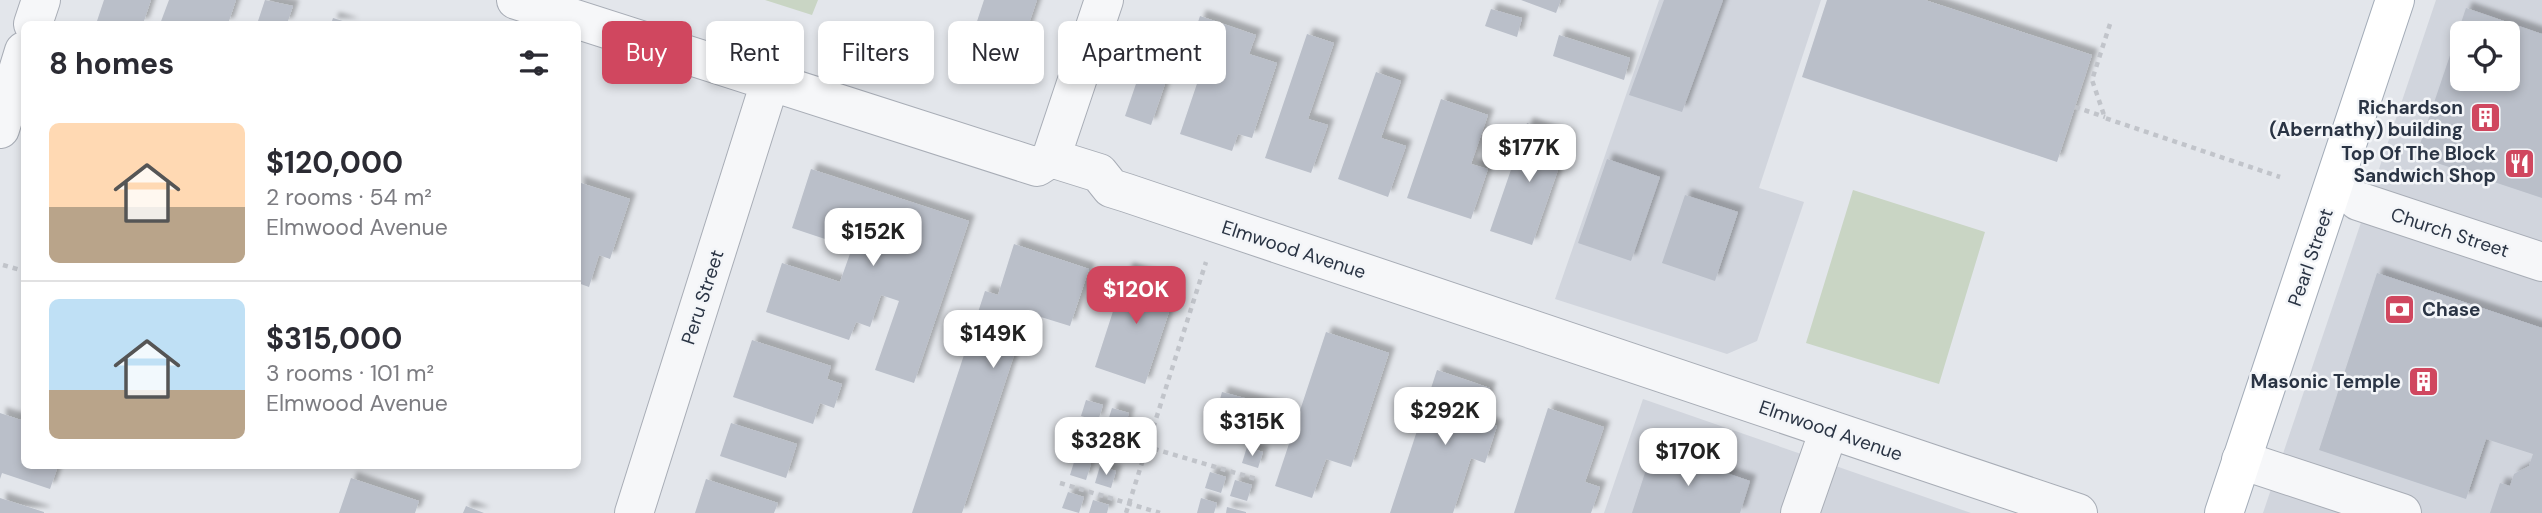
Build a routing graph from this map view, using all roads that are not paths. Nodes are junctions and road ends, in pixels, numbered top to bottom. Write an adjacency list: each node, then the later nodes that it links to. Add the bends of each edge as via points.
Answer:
1 (41, 0): 5 (street)
2 (516, 0): 7 (street, Elmwood Avenue)
3 (1104, 0): 13 (street)
4 (2395, 0): 17 (main road, Pearl Street)
5 (34, 21)
6 (581, 21): 9 (street, Elmwood Avenue)
7 (581, 21)
8 (21, 61): 12 (street)
9 (706, 62)
10 (768, 84): 18 (street, Peru Street)
11 (775, 84): 13 (street, Elmwood Avenue, via 1030,166)
12 (0, 129)
13 (1051, 158): 16 (street, Elmwood Avenue, via 1099,173 1111,188)
14 (2358, 201): 15 (street, Church Street)
15 (2542, 262)
16 (1829, 430): 19 (street); 20 (street, Elmwood Avenue)
17 (2241, 460): 21 (main road, Pearl Street); 22 (street)
18 (634, 513)
19 (1800, 513)
20 (2078, 513)
21 (2224, 513)
22 (2402, 513)

